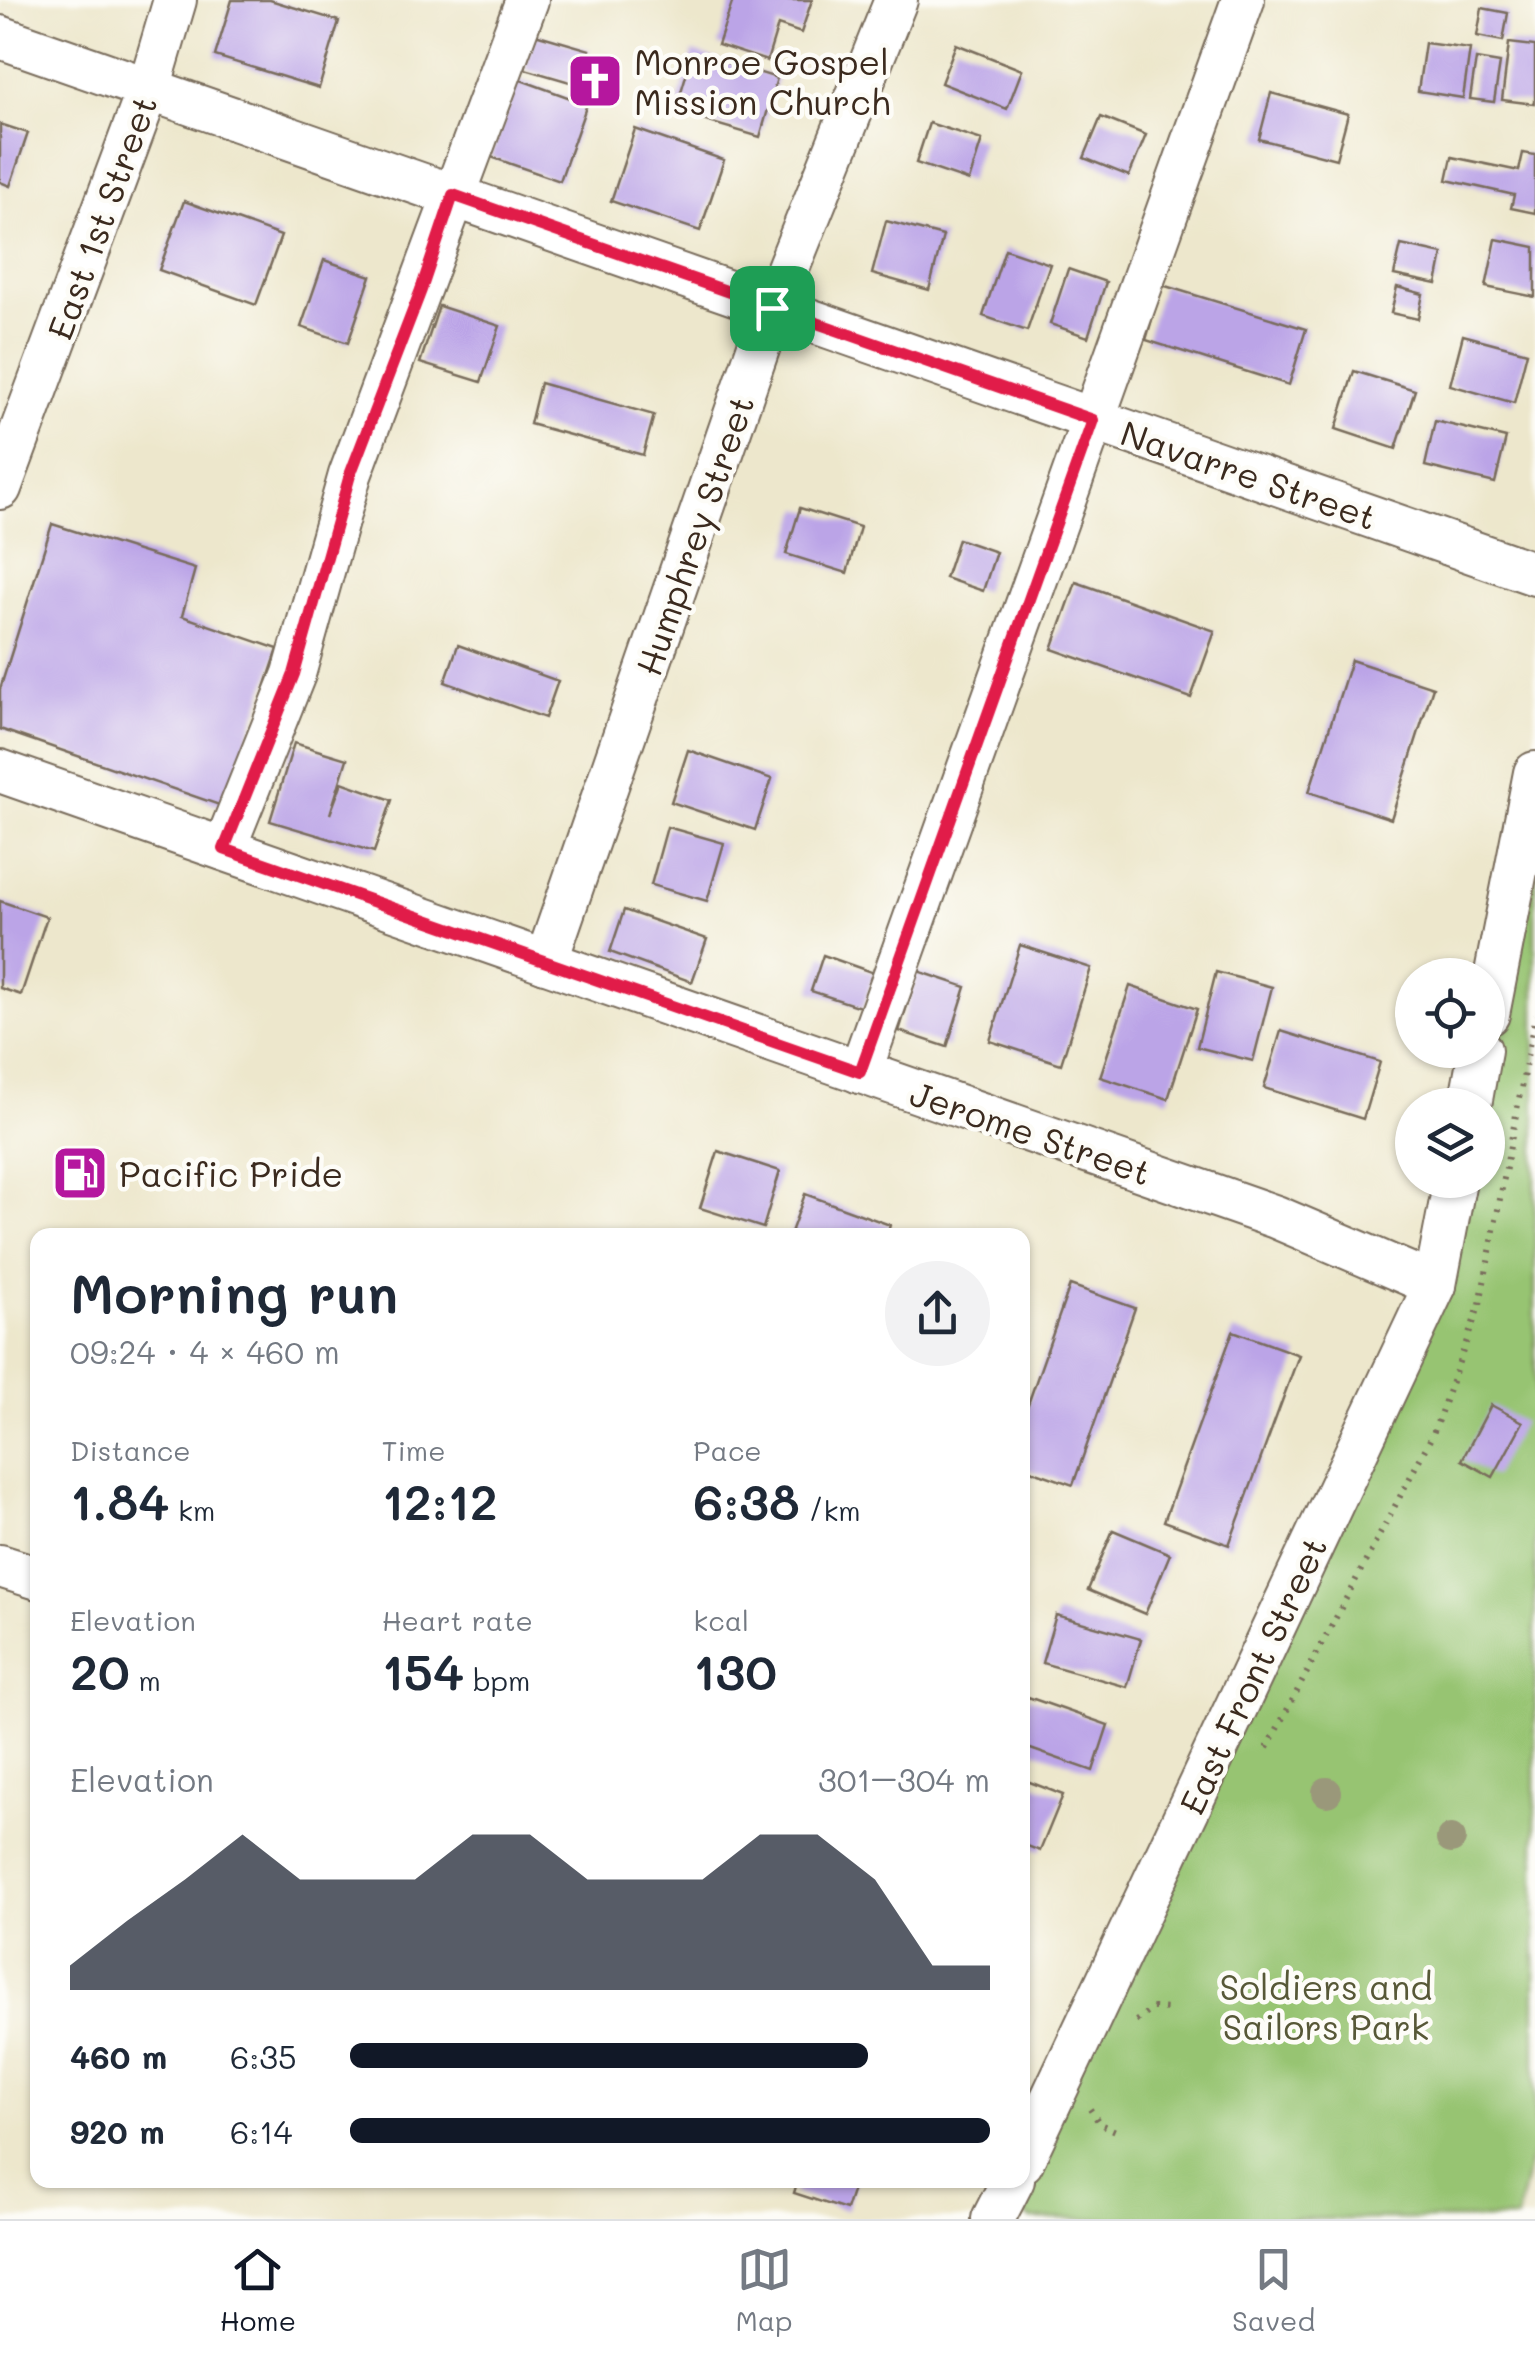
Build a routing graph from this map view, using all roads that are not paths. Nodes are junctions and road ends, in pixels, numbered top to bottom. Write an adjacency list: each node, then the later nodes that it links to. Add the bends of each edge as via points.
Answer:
1 (175, 0): 6 (street, East 1st Street)
2 (527, 0): 7 (street)
3 (896, 0): 8 (street, Humphrey Street)
4 (1242, 0): 9 (street)
5 (0, 37): 6 (street, Navarre Street)
6 (149, 88): 7 (street, Navarre Street); 10 (street, East 1st Street)
7 (453, 195): 8 (street, Navarre Street); 14 (street, via 350,475 294,674)
8 (772, 308): 9 (street, Navarre Street); 16 (street, Humphrey Street)
9 (1093, 420): 11 (street, Navarre Street); 17 (street)
10 (0, 488)
11 (1535, 574)
12 (0, 771): 14 (street, Jerome Street)
13 (1535, 773): 15 (street)
14 (224, 849): 16 (street, Jerome Street)
15 (1499, 958)
16 (546, 962): 17 (street, Jerome Street)
17 (860, 1072): 19 (street, Jerome Street, via 1276,1218)
18 (1451, 1198): 19 (street, East Front Street)
19 (1434, 1285): 22 (street, East Front Street)
20 (0, 1566): 21 (street)
21 (30, 1575)
22 (1030, 2138)
23 (1009, 2188): 24 (street)
24 (993, 2219)

